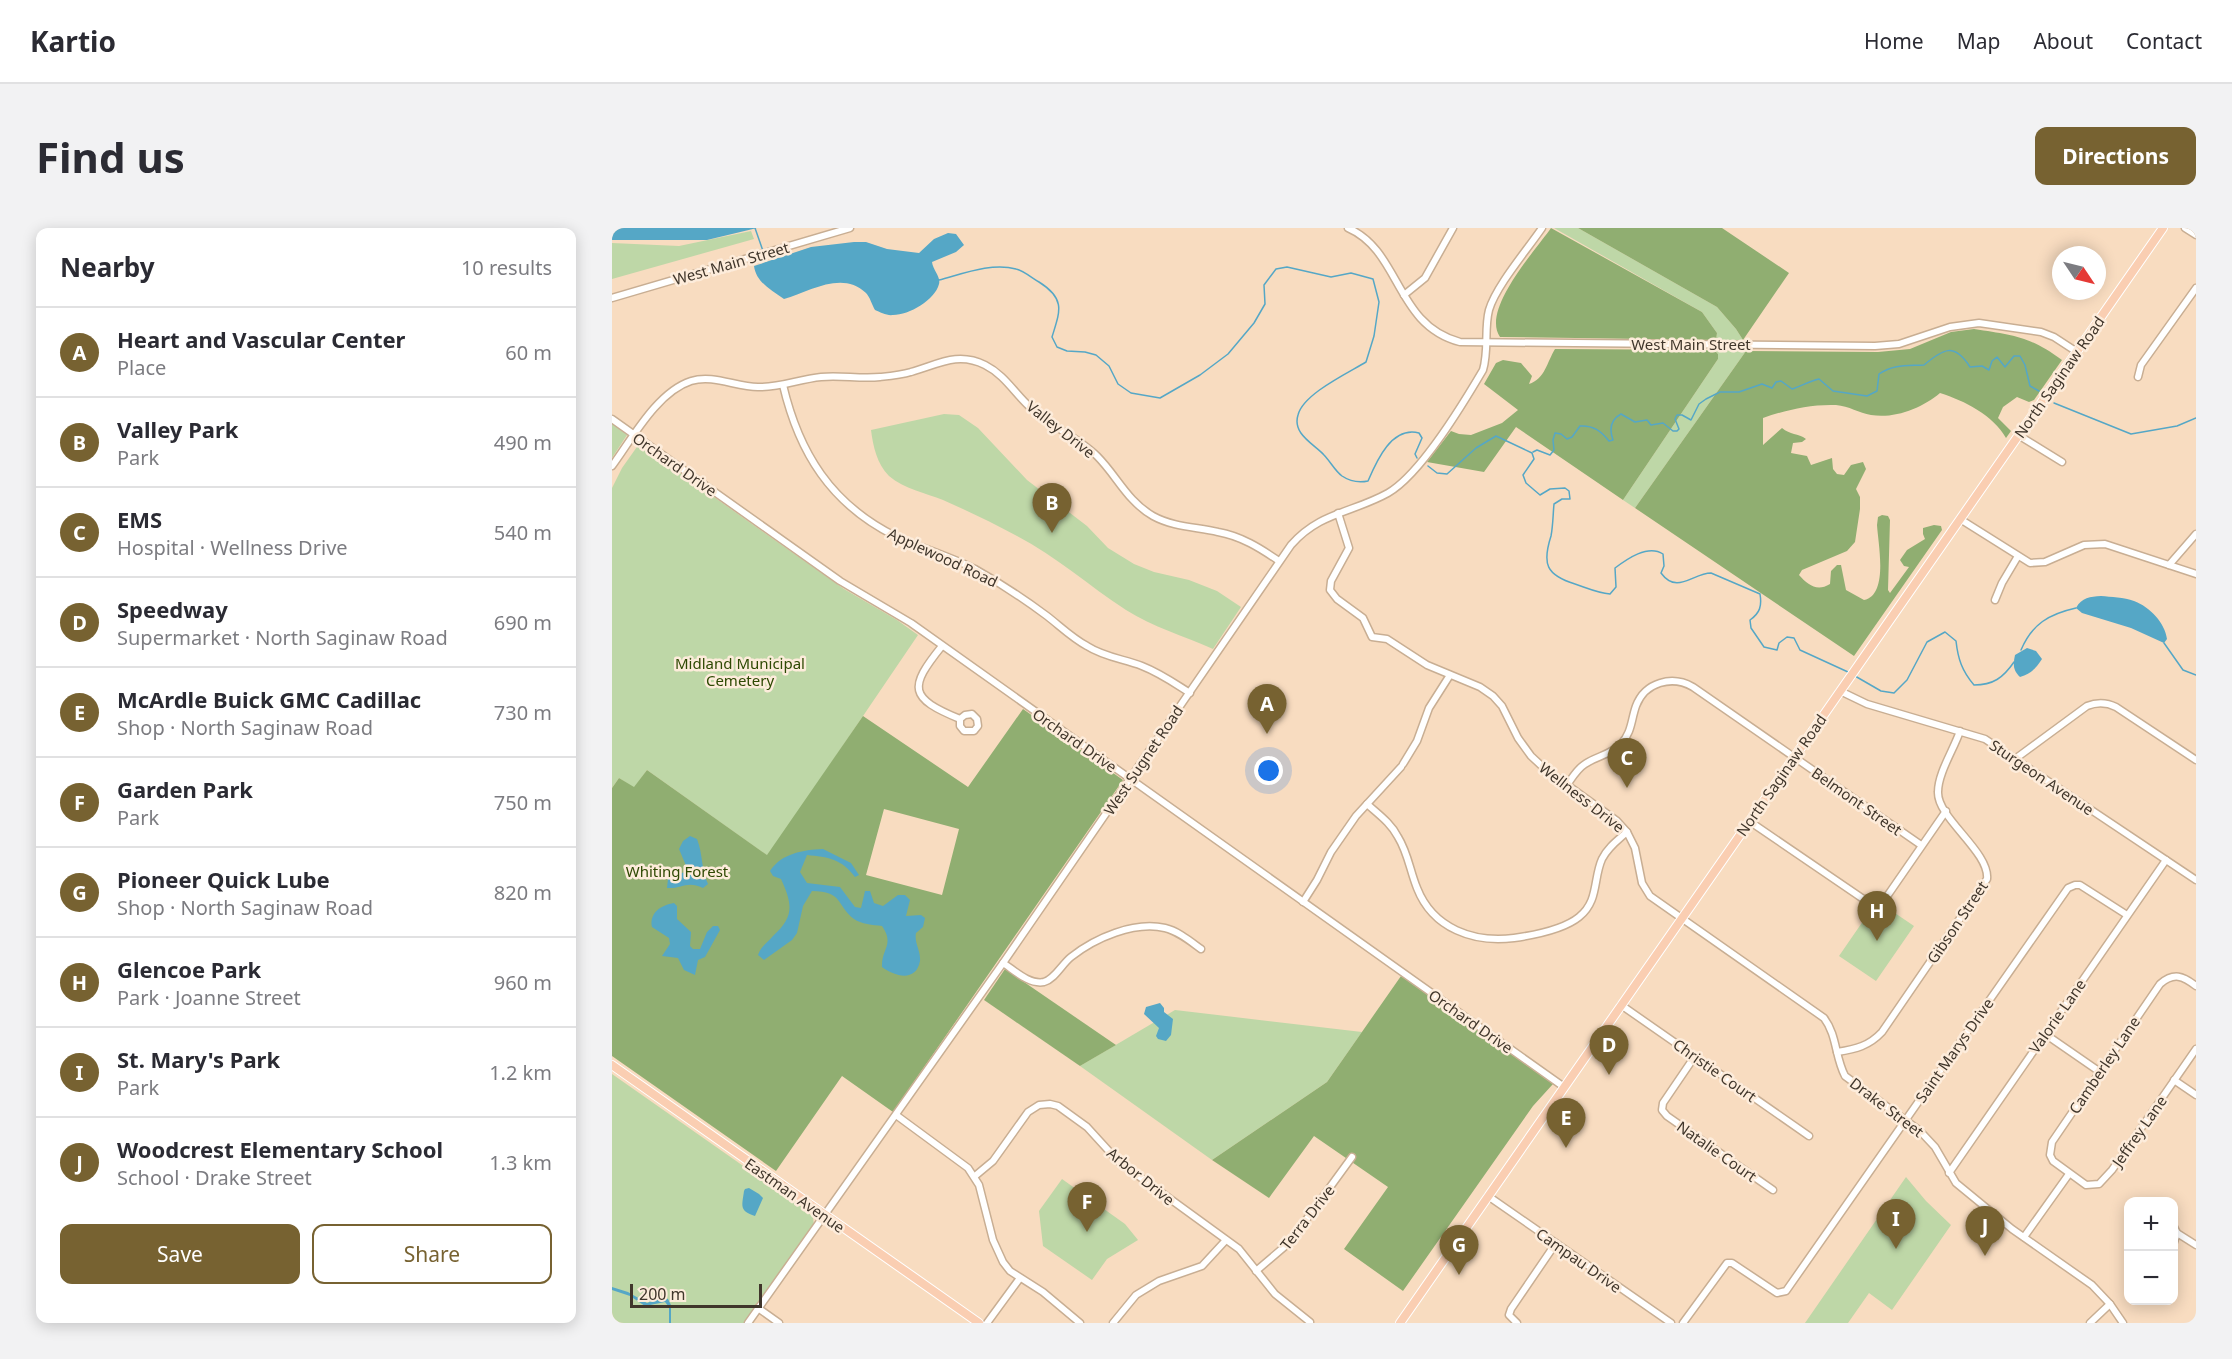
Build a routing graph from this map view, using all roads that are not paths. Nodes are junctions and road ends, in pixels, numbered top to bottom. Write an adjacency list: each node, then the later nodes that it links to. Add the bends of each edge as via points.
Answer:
1 (850, 228): 11 (street, West Main Street)
2 (1348, 228): 7 (street, West Main Street)
3 (1453, 228): 10 (street, via 1425,279)
4 (1542, 228): 12 (street, West Sugnet Road, via 1495,296 1489,310)
5 (2163, 228): 13 (main road, North Saginaw Road)
6 (2185, 228): 8 (street)
7 (1361, 231): 10 (street, West Main Street)
8 (2196, 235)
9 (2196, 288): 14 (street, via 2141,366)
10 (1404, 296): 12 (street, West Main Street, via 1419,318 1439,334 1460,342)
11 (612, 298)
12 (1487, 343): 13 (street, West Main Street, via 1875,346 1899,344 1950,327 1978,323 2041,332); 21 (street, West Sugnet Road, via 1483,370 1416,469 1388,493)
13 (2077, 352): 18 (main road, North Saginaw Road)
14 (2139, 377)
15 (783, 385): 17 (street, Valley Drive, via 755,387 711,379 691,381 663,398); 25 (street, Valley Drive, via 819,377 893,376 953,359 983,364 1004,378 1031,409 1090,450 1144,510 1172,524 1233,535); 32 (street, Applewood Road, via 806,454 828,485 865,519 984,575 1032,604 1095,651 1157,672)
16 (612, 419): 17 (street, Orchard Drive)
17 (634, 435): 20 (street, Valley Drive); 29 (street, Orchard Drive, via 840,581)
18 (2018, 435): 19 (street); 22 (main road, North Saginaw Road)
19 (2062, 462)
20 (612, 466)
21 (1338, 513): 25 (street, West Sugnet Road, via 1308,528); 30 (street, Wellness Drive, via 1349,548 1333,576 1330,590 1363,618 1372,637 1387,639)
22 (1960, 519): 24 (street); 31 (main road, North Saginaw Road)
23 (2196, 534): 26 (street)
24 (2018, 556): 26 (street, via 2035,564 2084,545 2105,544); 28 (street)
25 (1279, 561): 32 (street, West Sugnet Road)
26 (2169, 565): 27 (street)
27 (2196, 574)
28 (1995, 600)
29 (942, 646): 33 (street, via 920,676 921,695); 38 (street, Orchard Drive)
30 (1450, 675): 39 (street, Wellness Drive, via 1493,696 1526,750); 40 (street, via 1429,708 1417,741 1402,766)
31 (1840, 691): 34 (street, Sturgeon Avenue, via 1867,704); 35 (main road, North Saginaw Road)
32 (1190, 693): 38 (street, West Sugnet Road)
33 (960, 719)
34 (1960, 731): 36 (street, Sturgeon Avenue, via 1985,739); 41 (street, Gibson Street, via 1938,789)
35 (1794, 757): 39 (street, Belmont Street, via 1694,687 1667,681 1642,695 1620,746 1583,765); 42 (main road, North Saginaw Road); 44 (street, Belmont Street)
36 (2016, 759): 37 (street, via 2086,706 2108,703); 45 (street, Sturgeon Avenue)
37 (2196, 760)
38 (1131, 780): 47 (street, Orchard Drive); 51 (street, West Sugnet Road)
39 (1567, 785): 43 (street, Wellness Drive)
40 (1366, 804): 43 (street, via 1399,838 1428,909 1450,928 1479,939 1517,938 1576,919 1593,899 1605,853); 47 (street, via 1331,852)
41 (1946, 811): 44 (street); 56 (street, Gibson Street, via 1986,866 1984,885 1882,1032 1859,1048)
42 (1749, 821): 44 (street, via 1875,906 1881,905); 49 (main road, North Saginaw Road)
43 (1627, 832): 49 (street, Wellness Drive, via 1645,890)
44 (1921, 846)
45 (2166, 860): 46 (street, Sturgeon Avenue); 48 (street, Valorie Lane)
46 (2196, 880)
47 (1303, 902): 61 (street, Orchard Drive)
48 (2127, 915): 54 (street, Valorie Lane); 64 (street, Saint Marys Drive, via 2080,885 2068,888)
49 (1681, 919): 53 (main road, North Saginaw Road); 56 (street, Drake Street, via 1824,1018)
50 (1201, 949): 51 (street, via 1167,928 1153,927 1101,938 1071,957 1044,982 1033,981)
51 (1003, 963): 63 (street, West Sugnet Road)
52 (2194, 984): 59 (street, Camberley Lane, via 2177,976 2165,979)
53 (1621, 1005): 57 (street, Christie Court); 61 (main road, North Saginaw Road)
54 (2045, 1034): 59 (street); 67 (street, Valorie Lane)
55 (2196, 1049): 60 (street, Jeffrey Lane)
56 (1837, 1052): 64 (street, Drake Street, via 1845,1076)
57 (1695, 1056): 65 (street, Christie Court); 70 (street, Natalie Court, via 1662,1110)
58 (612, 1065): 72 (main road, Eastman Avenue)
59 (2100, 1072): 68 (street, Camberley Lane, via 2052,1142 2053,1161)
60 (2174, 1080): 62 (street); 68 (street, Jeffrey Lane, via 2106,1179 2094,1186 2086,1185)
61 (1564, 1087): 71 (main road, North Saginaw Road)
62 (2196, 1095)
63 (896, 1115): 69 (street); 72 (street, West Sugnet Road)
64 (1906, 1120): 67 (street, Drake Street, via 1929,1138); 92 (street, Saint Marys Drive, via 1790,1287 1782,1294 1777,1293 1732,1263 1726,1263)
65 (1809, 1136)
66 (1352, 1157): 78 (street, Terra Drive, via 1295,1236)
67 (1949, 1173): 74 (street, Drake Street)
68 (2069, 1174): 74 (street)
69 (975, 1176): 75 (street, Arbor Drive, via 993,1161 1028,1112 1039,1105 1059,1106 1087,1126 1118,1161); 79 (street, via 998,1252)
70 (1773, 1190)
71 (1488, 1196): 76 (street, Campau Drive); 89 (main road, North Saginaw Road)
72 (825, 1215): 81 (street, West Sugnet Road); 84 (main road, Eastman Avenue)
73 (2178, 1232): 77 (street)
74 (2024, 1237): 80 (street, Drake Street, via 2092,1285)
75 (1226, 1240): 78 (street, Arbor Drive, via 1239,1249); 87 (street, via 1202,1266 1159,1281 1136,1295)
76 (1556, 1243): 90 (street, via 1511,1309 1509,1315); 91 (street, Campau Drive)
77 (2196, 1245)
78 (1256, 1271): 88 (street, Arbor Drive, via 1280,1299)
79 (1020, 1278): 85 (street); 86 (street)
80 (2110, 1304): 93 (street); 94 (street, Drake Street)
81 (758, 1308): 82 (street, West Sugnet Road); 83 (street)
82 (748, 1323)
83 (779, 1323)
84 (980, 1323)
85 (987, 1323)
86 (1080, 1323)
87 (1113, 1323)
88 (1310, 1323)
89 (1400, 1323)
90 (1517, 1323)
91 (1671, 1323)
92 (1683, 1323)
93 (2090, 1323)
94 (2123, 1323)

